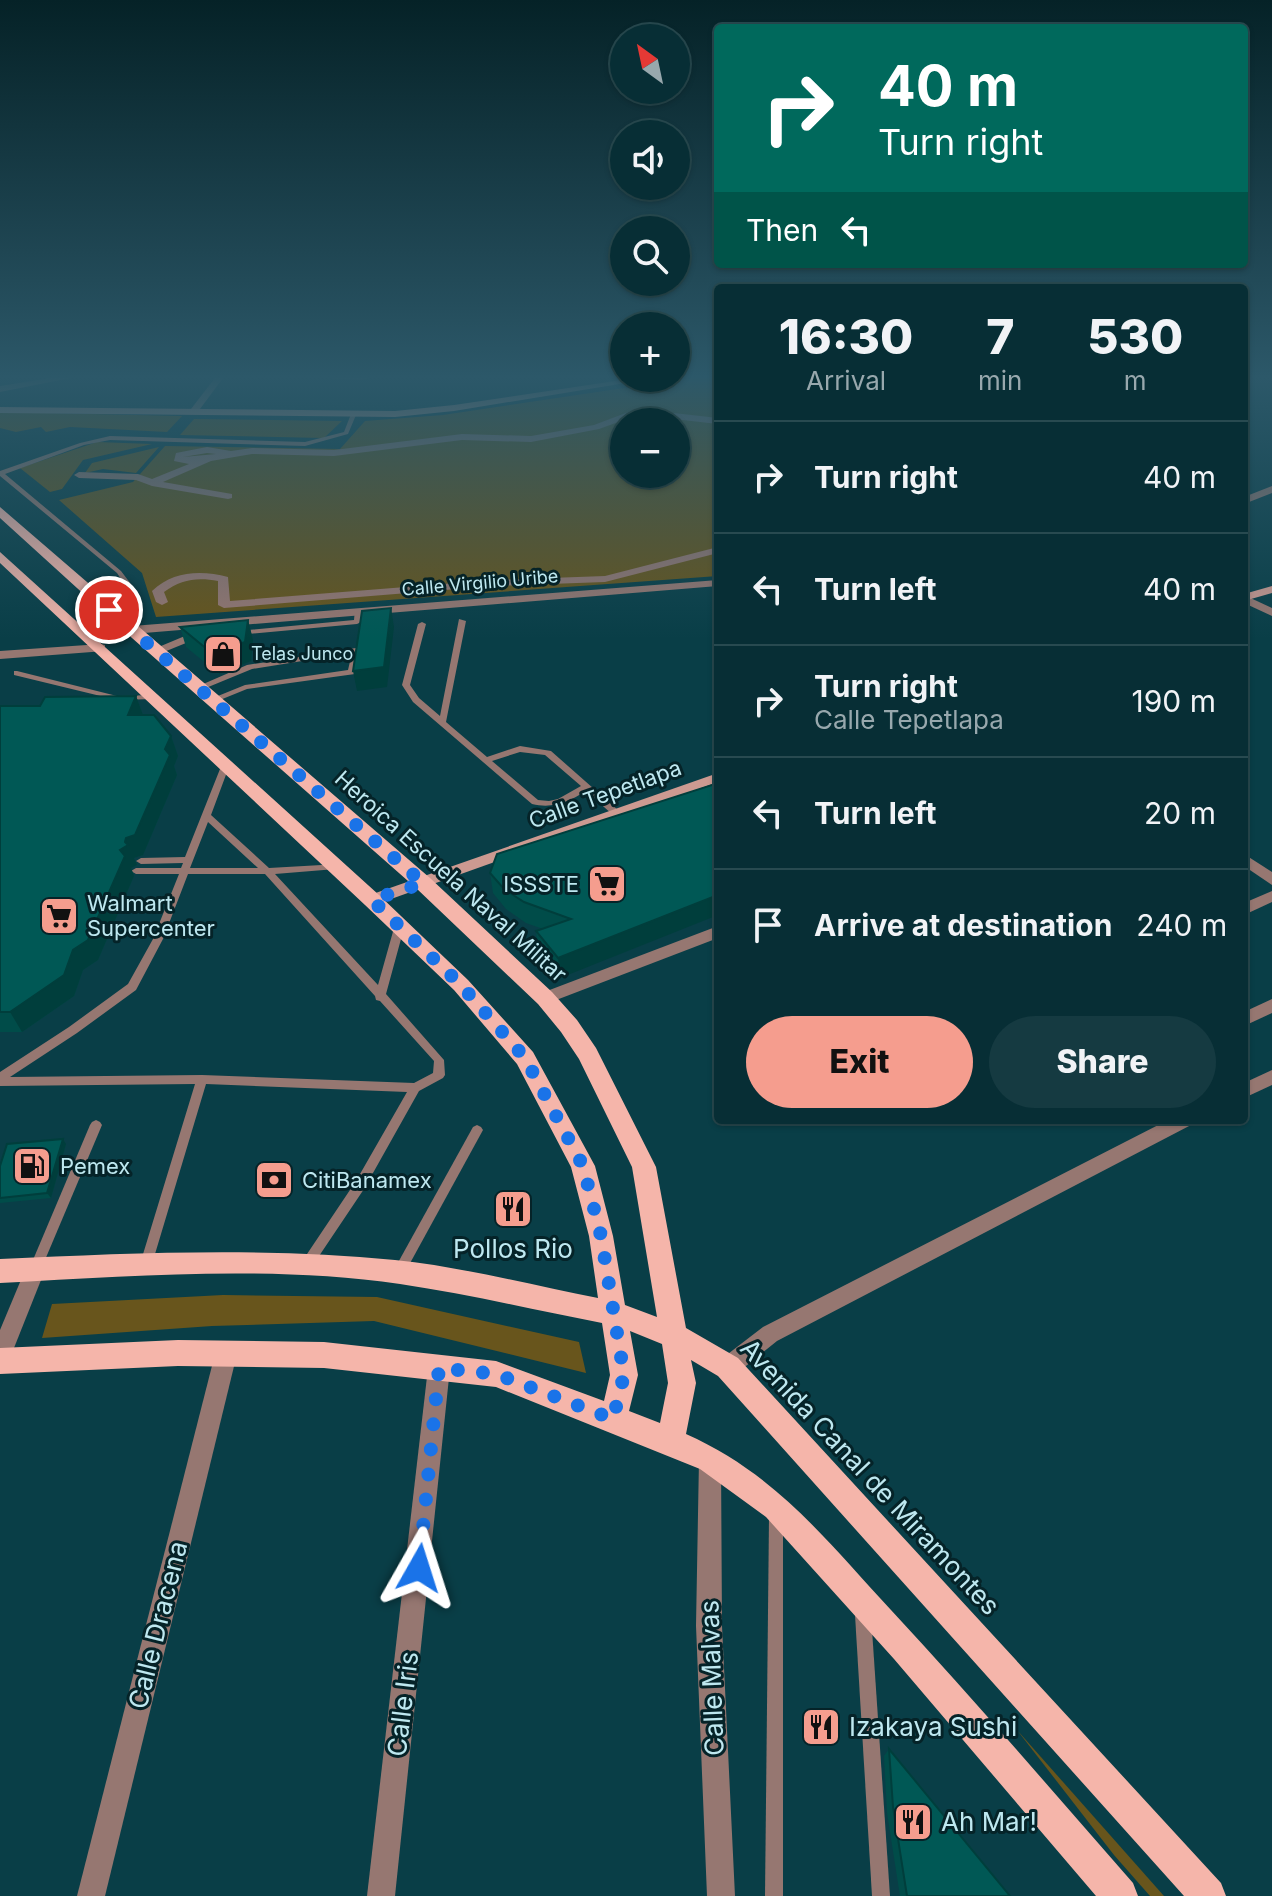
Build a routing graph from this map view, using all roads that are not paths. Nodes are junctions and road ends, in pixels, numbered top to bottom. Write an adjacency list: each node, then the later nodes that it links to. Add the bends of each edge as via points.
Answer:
1 (30, 462): 3 (lane)
2 (200, 462): 5 (street)
3 (0, 473): 22 (lane, via 119,572 136,596)
4 (79, 475): 5 (street, via 138,477)
5 (152, 483): 7 (street)
6 (1272, 489): 8 (street)
7 (228, 496)
8 (1248, 499)
9 (5, 522): 22 (main road, Heroica Escuela Naval Militar)
10 (714, 551): 16 (street, via 605,579 224,605 224,579 187,576 158,591)
11 (0, 556): 24 (main road)
12 (714, 583): 17 (street, Calle Virgilio Uribe)
13 (1272, 589): 14 (main road)
14 (1248, 597)
15 (1248, 600): 18 (street)
16 (162, 602)
17 (358, 611): 19 (street, Calle Virgilio Uribe); 23 (lane, via 357,622)
18 (1272, 613)
19 (244, 621): 22 (street, Calle Virgilio Uribe); 25 (street, Calle Virgilio Uribe)
20 (462, 621): 30 (lane)
21 (422, 624): 30 (lane, via 406,685)
22 (132, 630): 25 (main road, Heroica Escuela Naval Militar)
23 (224, 634)
24 (101, 648): 26 (street); 29 (main road)
25 (155, 651): 28 (main road, Heroica Escuela Naval Militar)
26 (0, 655)
27 (17, 673): 29 (lane, via 117,698)
28 (205, 694): 28 (lane, via 352,672 356,650 250,667); 43 (main road, Heroica Escuela Naval Militar)
29 (154, 697): 32 (main road)
30 (443, 721): 31 (lane)
31 (486, 760): 34 (lane, via 535,749 548,753); 34 (lane, via 546,806)
32 (226, 764): 36 (lane); 40 (main road)
33 (714, 778): 35 (main road, Calle Tepetlapa)
34 (584, 788): 35 (lane)
35 (616, 813): 43 (main road, Calle Tepetlapa)
36 (207, 816): 38 (lane); 41 (lane)
37 (1248, 862): 42 (street)
38 (186, 865): 39 (lane); 41 (lane); 55 (lane, via 158,939 132,987)
39 (138, 866)
40 (336, 866): 41 (lane); 45 (main road)
41 (267, 871): 49 (lane)
42 (1272, 880)
43 (423, 883): 45 (main road, Calle Tepetlapa); 50 (main road, Heroica Escuela Naval Militar)
44 (1272, 896): 46 (street)
45 (372, 900): 47 (main road)
46 (1248, 908)
47 (399, 928): 49 (lane); 66 (main road, via 461,985 525,1058 583,1166)
48 (714, 934): 50 (street)
49 (380, 997): 56 (lane, via 439,1060 439,1075)
50 (545, 998): 67 (main road, Heroica Escuela Naval Militar, via 588,1054 644,1167)
51 (1272, 1005): 52 (street)
52 (1248, 1018)
53 (1272, 1077): 57 (street)
54 (202, 1079): 55 (lane); 56 (lane); 61 (lane)
55 (0, 1080)
56 (415, 1088): 62 (lane)
57 (1248, 1089)
58 (1177, 1124): 70 (street, via 770,1334)
59 (96, 1125): 63 (lane)
60 (477, 1130): 65 (lane)
61 (146, 1264): 62 (main road, Avenida Canal de Miramontes); 63 (main road, Avenida Canal de Miramontes)
62 (307, 1264): 65 (main road, Avenida Canal de Miramontes)
63 (35, 1270): 64 (main road, Avenida Canal de Miramontes); 69 (street)
64 (0, 1271)
65 (399, 1272): 66 (main road, Avenida Canal de Miramontes)
66 (615, 1313): 67 (main road, Avenida Canal de Miramontes); 72 (main road, via 624,1375)
67 (676, 1337): 70 (main road, Avenida Canal de Miramontes); 73 (main road, Heroica Escuela Naval Militar, via 682,1383)
68 (226, 1354): 69 (main road); 71 (main road, via 324,1355); 78 (street, Calle Dracena)
69 (0, 1358)
70 (728, 1367): 85 (main road, Avenida Canal de Miramontes)
71 (439, 1368): 72 (main road, via 496,1374); 79 (street, Calle Iris)
72 (613, 1419): 73 (main road)
73 (671, 1441): 74 (main road)
74 (710, 1459): 75 (main road); 80 (street, Calle Malvas, via 709,1626)
75 (776, 1507): 76 (main road); 81 (lane)
76 (862, 1602): 77 (main road); 82 (lane)
77 (1091, 1863): 83 (street); 84 (main road)
78 (91, 1896)
79 (381, 1896)
80 (721, 1896)
81 (774, 1896)
82 (881, 1896)
83 (1099, 1896)
84 (1120, 1896)
85 (1208, 1896)

